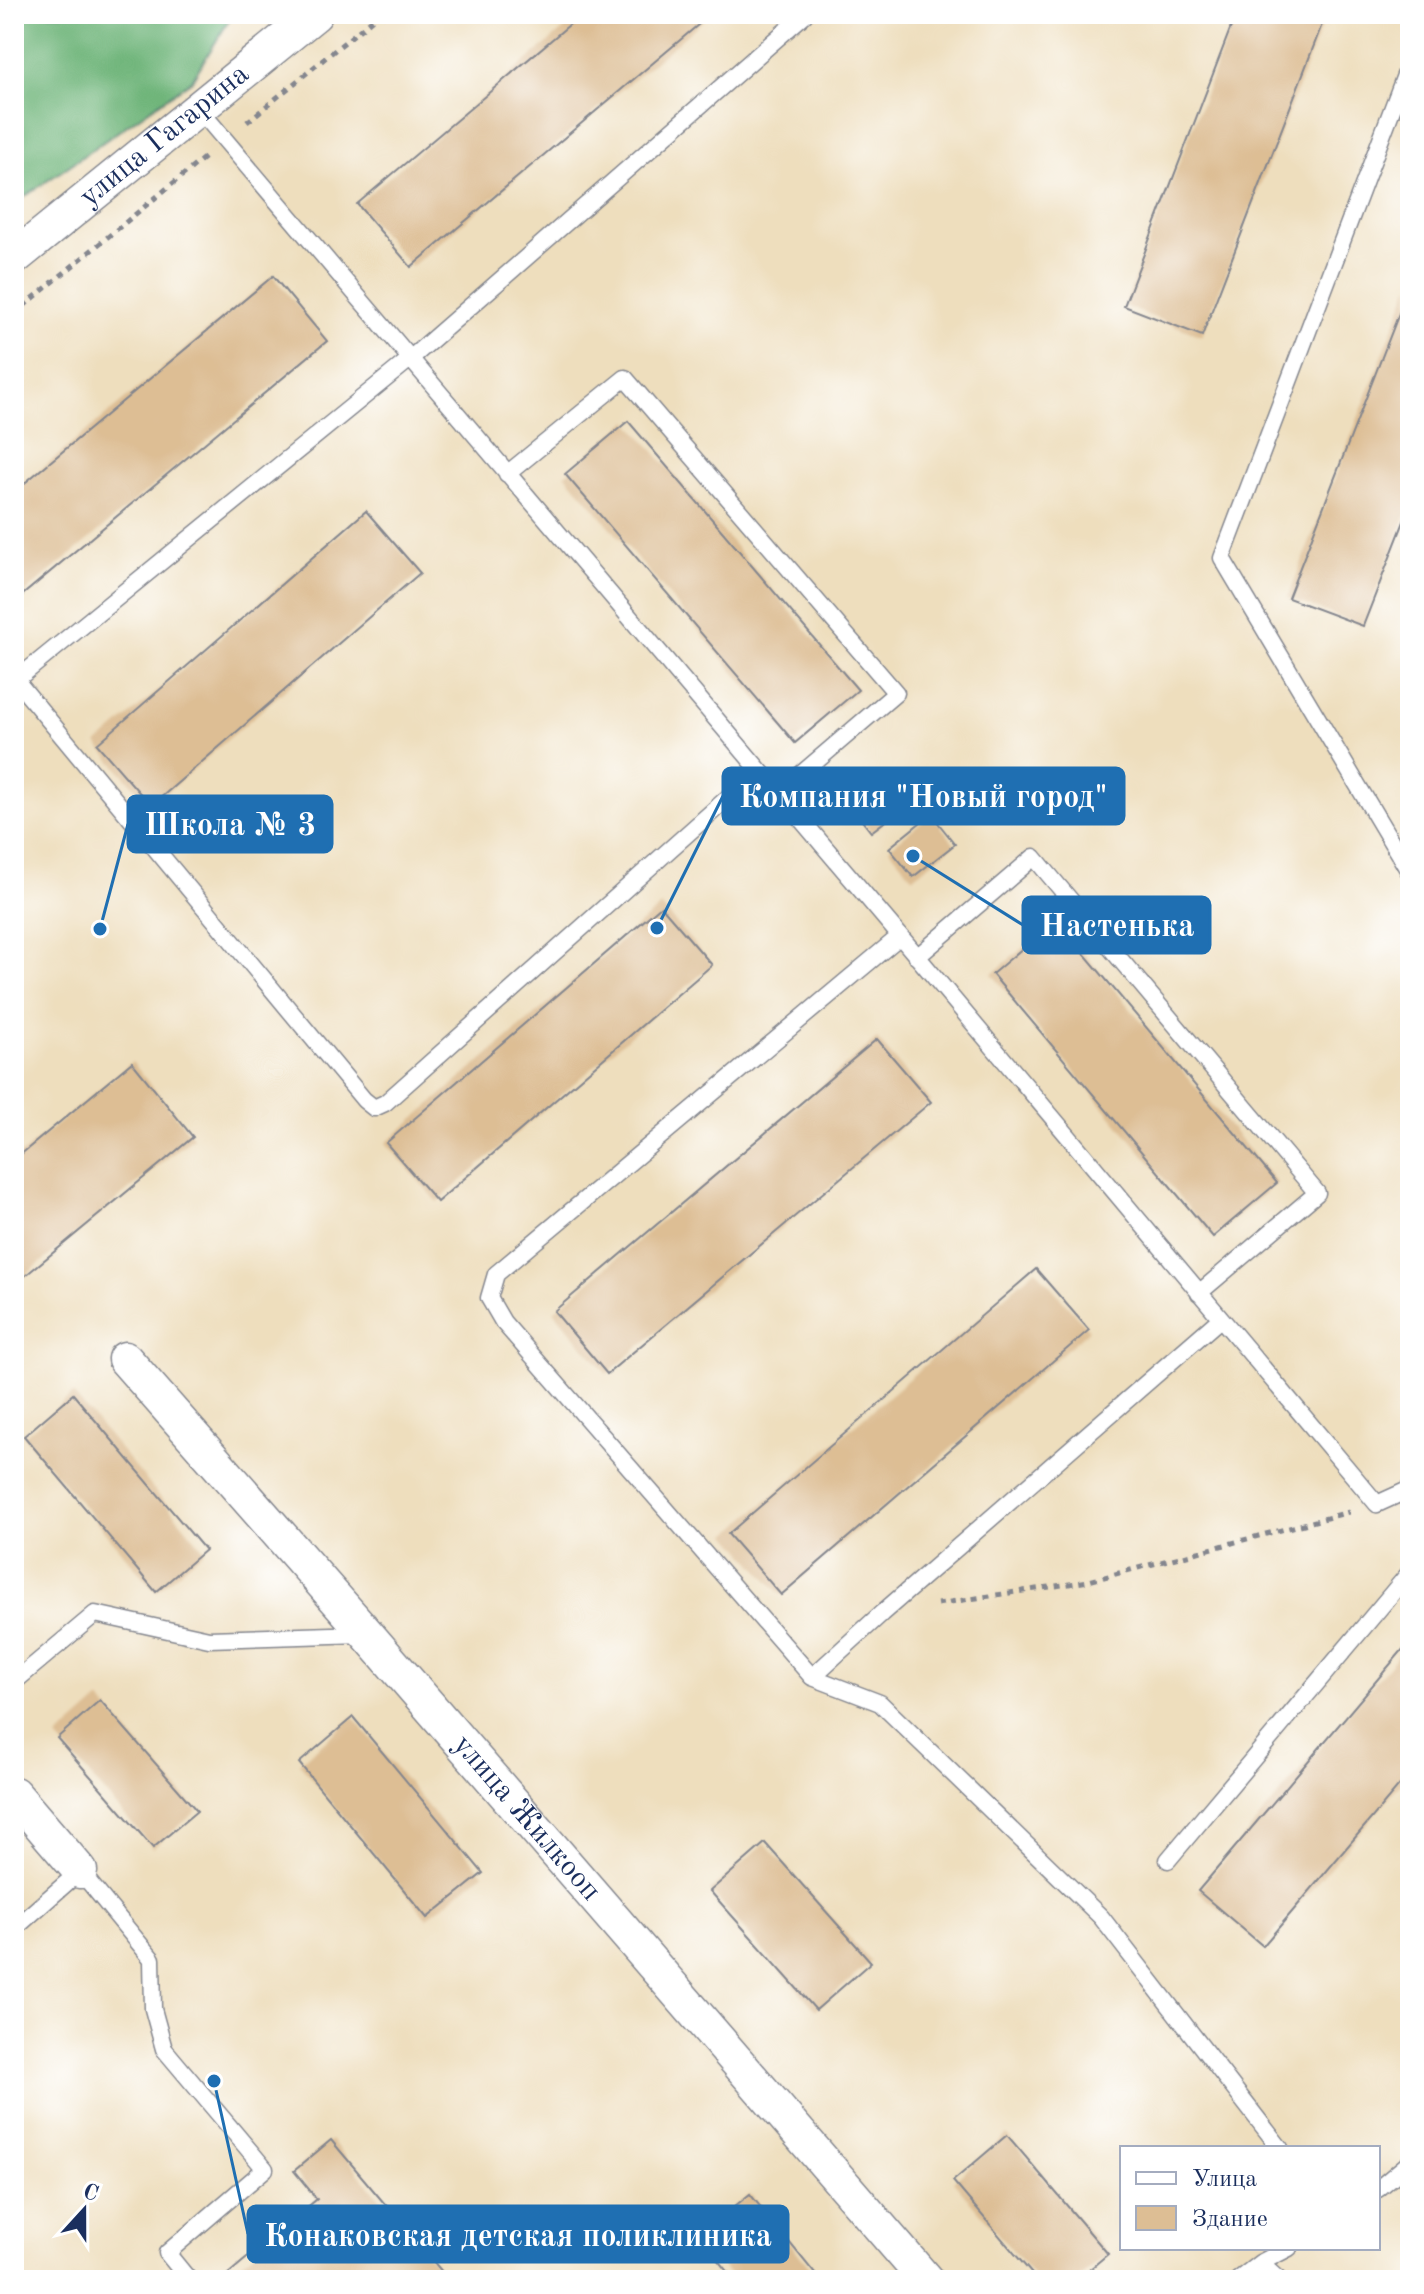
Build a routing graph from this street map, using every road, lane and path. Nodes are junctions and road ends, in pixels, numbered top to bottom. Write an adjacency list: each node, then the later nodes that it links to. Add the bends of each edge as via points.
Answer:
1 (315, 14): 5 (street, улица Гагарина)
2 (379, 14): 6 (path)
3 (805, 14): 9 (lane)
4 (1410, 62): 14 (lane, via 1222,558)
5 (198, 108): 6 (lane); 7 (street, улица Гагарина)
6 (225, 140): 8 (path); 9 (lane)
7 (14, 258)
8 (14, 314)
9 (410, 359): 10 (lane); 11 (lane)
10 (507, 474): 12 (lane); 13 (lane, via 625,378 896,693)
11 (15, 679): 12 (lane, via 374,1108)
12 (759, 770): 13 (lane)
13 (779, 793): 15 (lane)
14 (1410, 873)
15 (900, 936): 16 (lane); 25 (lane, via 496,1274 489,1298 503,1322)
16 (917, 957): 17 (lane); 17 (lane, via 1034,857 1317,1193)
17 (1199, 1293): 18 (lane)
18 (1220, 1319): 21 (lane); 23 (lane)
19 (125, 1359): 24 (street, улица Жилкооп)
20 (1410, 1489): 21 (lane)
21 (1377, 1504): 23 (path, via 1089,1581)
22 (1410, 1572): 28 (lane)
23 (882, 1613): 25 (lane)
24 (367, 1634): 26 (lane, via 209,1639 95,1614); 37 (street, улица Жилкооп)
25 (812, 1677): 31 (lane, via 880,1703 1101,1917)
26 (14, 1682)
27 (14, 1794): 29 (street)
28 (1168, 1860)
29 (80, 1871): 30 (lane); 36 (lane, via 152,1959 153,2009 164,2049 265,2169 167,2253)
30 (14, 1929)
31 (1278, 2146)
32 (1410, 2162): 33 (lane)
33 (1380, 2187)
34 (1285, 2250): 35 (lane)
35 (1260, 2263): 38 (lane); 39 (lane)
36 (189, 2280)
37 (926, 2280)
38 (1238, 2280)
39 (1279, 2280)

